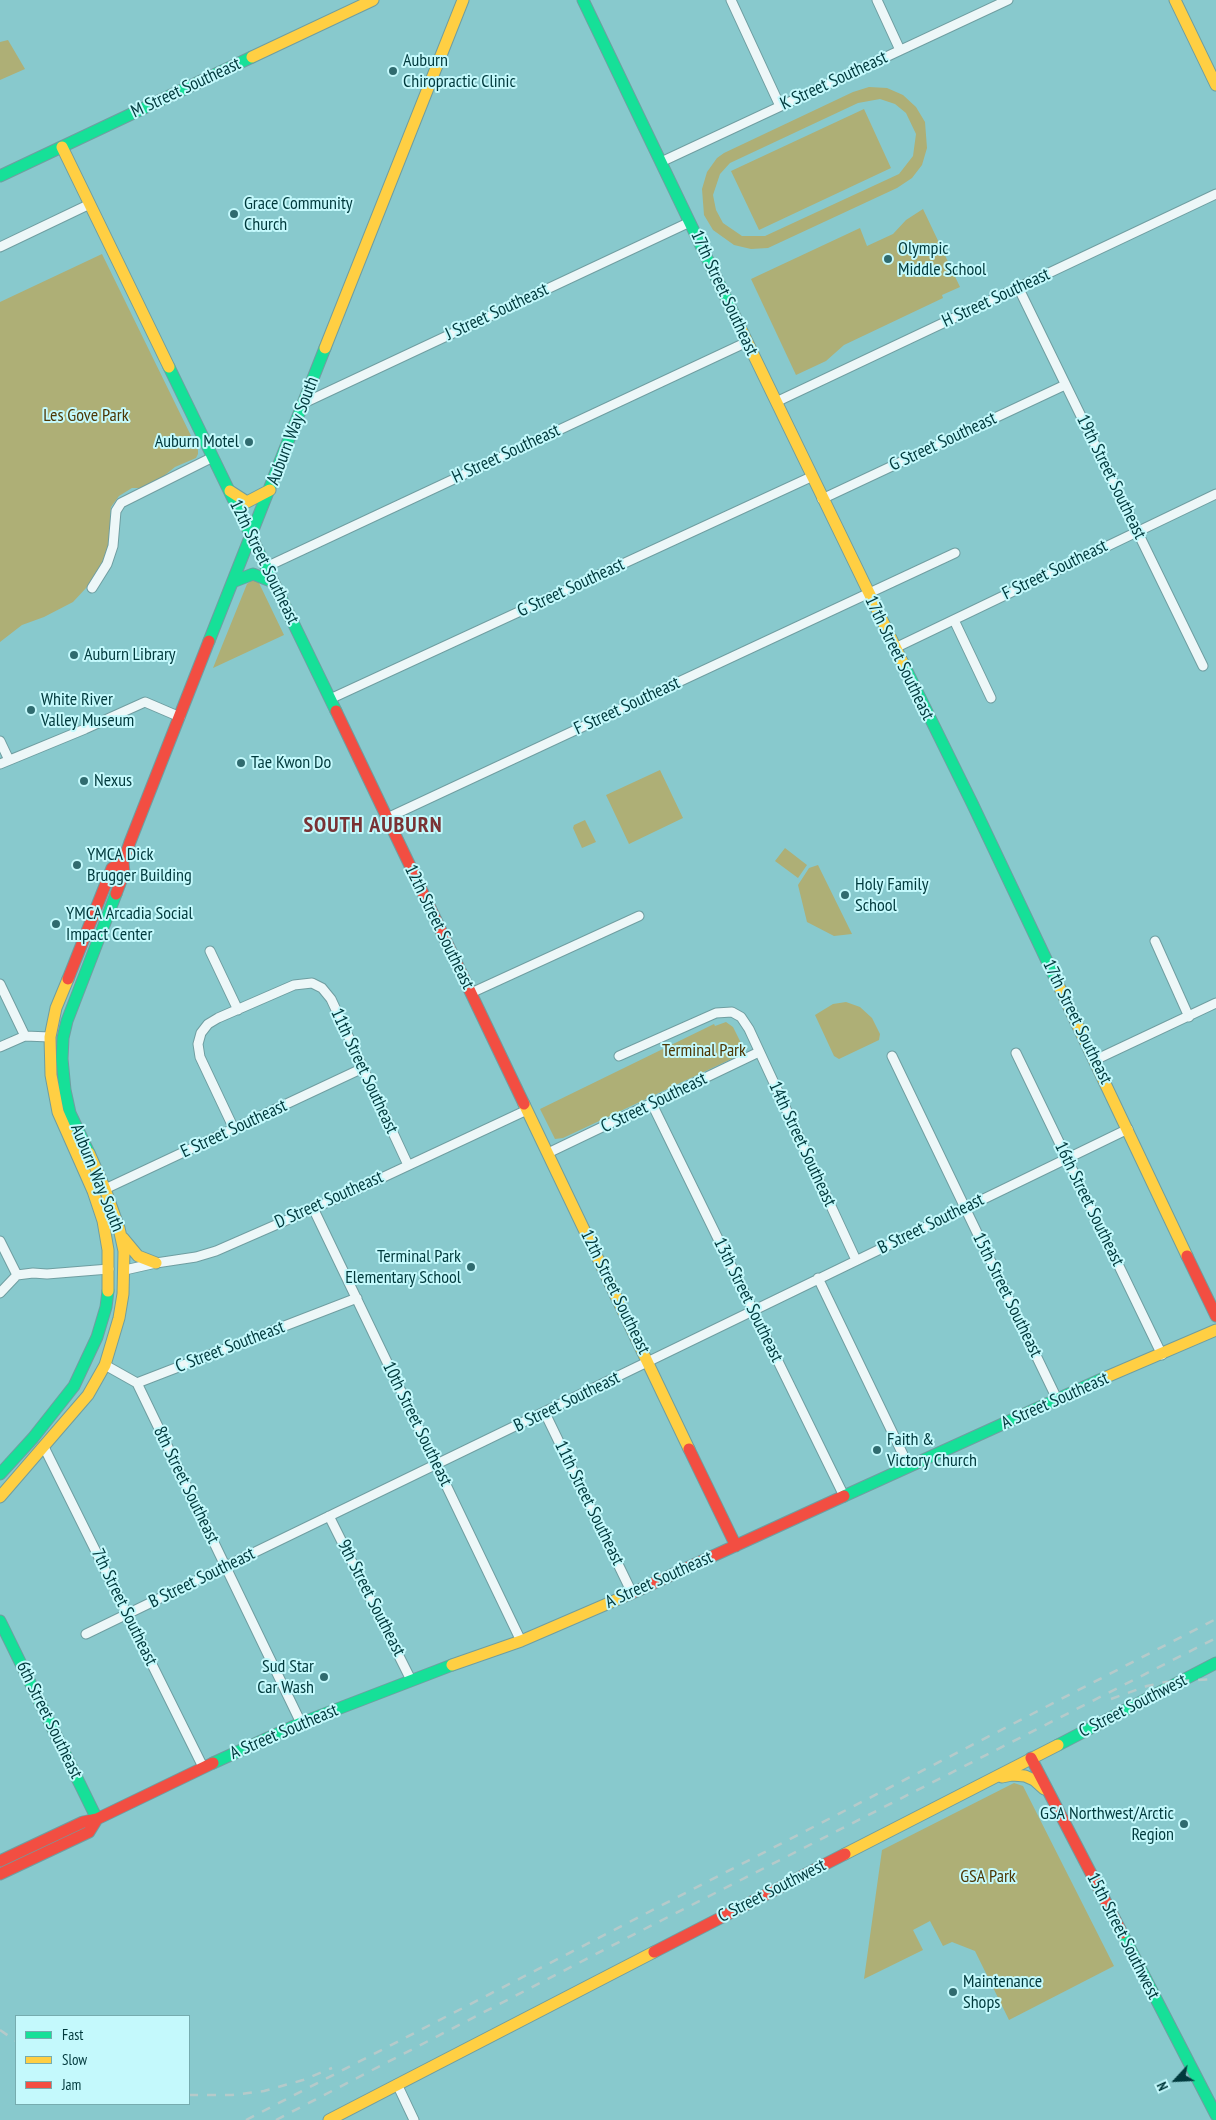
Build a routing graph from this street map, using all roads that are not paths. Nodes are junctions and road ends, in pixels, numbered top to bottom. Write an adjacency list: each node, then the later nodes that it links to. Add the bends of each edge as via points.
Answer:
1 (372, 0): 11 (main road, M Street Southeast)
2 (583, 0): 12 (main road, 17th Street Southeast)
3 (731, 0): 10 (street)
4 (878, 0): 8 (street)
5 (1008, 0): 8 (street, K Street Southeast)
6 (1175, 0): 9 (main road)
7 (462, 1): 22 (main road, Auburn Way South)
8 (900, 50): 10 (street, K Street Southeast)
9 (1216, 85)
10 (780, 106): 12 (street, K Street Southeast)
11 (62, 148): 13 (main road, M Street Southeast); 15 (main road, 12th Street Southeast)
12 (661, 162): 16 (main road, 17th Street Southeast)
13 (0, 176)
14 (1216, 194): 18 (street, H Street Southeast)
15 (90, 204): 17 (street); 23 (main road, 12th Street Southeast)
16 (690, 222): 19 (main road, 17th Street Southeast); 22 (street, J Street Southeast)
17 (0, 246)
18 (1018, 287): 20 (street, 19th Street Southeast); 21 (street, H Street Southeast)
19 (747, 342): 21 (main road, 17th Street Southeast); 32 (street, H Street Southeast)
20 (1065, 385): 28 (street, G Street Southeast); 29 (street, 19th Street Southeast)
21 (776, 402): 24 (main road, 17th Street Southeast)
22 (304, 403): 26 (main road, Auburn Way South)
23 (213, 457): 25 (main road, 12th Street Southeast); 35 (street, via 124,501 116,511 107,564)
24 (811, 477): 28 (main road, 17th Street Southeast); 41 (street, G Street Southeast)
25 (228, 490): 26 (main road, via 247,502); 30 (main road, 12th Street Southeast)
26 (270, 490): 30 (main road, Auburn Way South)
27 (1216, 494): 29 (street, F Street Southeast)
28 (822, 499): 36 (main road, 17th Street Southeast)
29 (1137, 530): 37 (street, F Street Southeast); 39 (street, 19th Street Southeast)
30 (252, 538): 32 (main road, 12th Street Southeast); 33 (main road, Auburn Way South)
31 (955, 553): 36 (street, F Street Southeast)
32 (266, 567): 34 (main road, 12th Street Southeast)
33 (234, 581): 34 (main road, via 253,574); 42 (main road, Auburn Way South)
34 (273, 582): 41 (main road, 12th Street Southeast)
35 (92, 588)
36 (868, 594): 38 (main road, 17th Street Southeast); 46 (street, F Street Southeast)
37 (954, 620): 38 (street, F Street Southeast); 40 (street)
38 (895, 648): 64 (main road, 17th Street Southeast)
39 (1203, 666)
40 (991, 698)
41 (330, 700): 46 (main road, 12th Street Southeast)
42 (180, 717): 44 (street, via 145,702); 47 (main road, Auburn Way South)
43 (0, 741): 44 (street)
44 (9, 760): 45 (street)
45 (0, 764)
46 (387, 818): 52 (main road, 12th Street Southeast)
47 (123, 862): 57 (main road, Auburn Way South, via 112,868 56,1008); 58 (main road, Auburn Way South, via 124,873 77,992)
48 (639, 916): 52 (street)
49 (1155, 941): 55 (street)
50 (210, 951): 54 (street)
51 (0, 984): 56 (street)
52 (471, 993): 67 (main road, 12th Street Southeast)
53 (1216, 1003): 55 (street)
54 (238, 1010): 65 (street, 11th Street Southeast, via 294,985 312,984 322,988 330,997); 68 (street, via 210,1022 199,1037 198,1046)
55 (1189, 1017): 64 (street)
56 (25, 1036): 57 (street); 59 (street)
57 (50, 1037): 58 (main road); 81 (main road, Auburn Way South, via 50,1075 55,1104 97,1200)
58 (63, 1038): 73 (main road, Auburn Way South, via 62,1071 70,1113)
59 (0, 1047)
60 (759, 1052): 62 (street, 14th Street Southeast, via 749,1029 736,1014 722,1012 696,1020); 66 (street, C Street Southeast); 79 (street, 14th Street Southeast)
61 (1016, 1053): 71 (street, 16th Street Southeast)
62 (619, 1056)
63 (892, 1056): 76 (street, 15th Street Southeast)
64 (1095, 1060): 69 (main road, 17th Street Southeast)
65 (363, 1068): 68 (street, E Street Southeast); 72 (street, 11th Street Southeast)
66 (652, 1104): 70 (street, C Street Southeast); 87 (street, 13th Street Southeast)
67 (527, 1110): 70 (main road, 12th Street Southeast); 72 (street, D Street Southeast)
68 (234, 1129): 73 (street, E Street Southeast)
69 (1128, 1129): 71 (street, B Street Southeast); 88 (main road, 17th Street Southeast)
70 (548, 1153): 92 (main road, 12th Street Southeast)
71 (1067, 1159): 76 (street, B Street Southeast); 91 (street, 16th Street Southeast)
72 (408, 1165): 75 (street, D Street Southeast)
73 (105, 1189): 74 (main road, Auburn Way South)
74 (112, 1206): 77 (main road, Auburn Way South); 81 (main road, via 110,1217 115,1253)
75 (313, 1208): 80 (street, D Street Southeast, via 206,1254); 86 (street, 10th Street Southeast)
76 (965, 1208): 79 (street, B Street Southeast); 95 (street, 15th Street Southeast)
77 (121, 1235): 80 (main road, via 138,1256); 82 (main road, Auburn Way South)
78 (0, 1241): 83 (street)
79 (856, 1260): 84 (street, B Street Southeast)
80 (156, 1263): 82 (street, D Street Southeast)
81 (109, 1269): 83 (street); 90 (main road, via 117,1290 109,1336); 100 (main road, Auburn Way South, via 106,1307 97,1337 74,1386)
82 (125, 1270): 90 (main road, Auburn Way South)
83 (17, 1275): 85 (street)
84 (818, 1278): 87 (street, B Street Southeast); 99 (street)
85 (0, 1293)
86 (357, 1298): 94 (street, C Street Southeast); 98 (street, 10th Street Southeast)
87 (754, 1311): 92 (street, B Street Southeast); 101 (street, 13th Street Southeast)
88 (1216, 1316)
89 (1216, 1330): 91 (main road, A Street Southeast)
90 (112, 1345): 93 (main road, Auburn Way South)
91 (1162, 1354): 95 (main road, A Street Southeast)
92 (648, 1362): 96 (street, B Street Southeast); 104 (main road, 12th Street Southeast)
93 (105, 1365): 94 (street); 97 (main road, Auburn Way South, via 88,1395)
94 (136, 1383): 105 (street, 8th Street Southeast)
95 (1057, 1399): 99 (main road, A Street Southeast)
96 (545, 1413): 98 (street, B Street Southeast); 106 (street, 11th Street Southeast)
97 (44, 1447): 102 (main road, Auburn Way South); 107 (street, 7th Street Southeast)
98 (437, 1465): 103 (street, B Street Southeast); 110 (street, 10th Street Southeast)
99 (909, 1467): 101 (main road, A Street Southeast)
100 (0, 1474)
101 (844, 1496): 104 (main road, A Street Southeast)
102 (0, 1497)
103 (329, 1516): 105 (street, B Street Southeast); 112 (street, 9th Street Southeast)
104 (736, 1546): 106 (main road, A Street Southeast)
105 (225, 1566): 107 (street, B Street Southeast); 113 (street, 8th Street Southeast)
106 (632, 1593): 110 (main road, A Street Southeast)
107 (127, 1614): 109 (street, B Street Southeast); 115 (street, 7th Street Southeast)
108 (0, 1621): 118 (main road, 6th Street Southeast)
109 (86, 1634)
110 (521, 1641): 112 (main road, A Street Southeast)
111 (1216, 1663): 114 (main road, C Street Southwest)
112 (412, 1680): 113 (main road, A Street Southeast)
113 (301, 1723): 115 (main road, A Street Southeast)
114 (1031, 1758): 116 (main road, C Street Southwest); 117 (main road, 15th Street Southwest)
115 (203, 1767): 118 (main road, A Street Southeast)
116 (989, 1780): 117 (main road, via 1025,1776 1034,1780); 121 (main road, C Street Southwest)
117 (1053, 1800): 122 (main road, 15th Street Southwest)
118 (97, 1819): 119 (main road, A Street Southeast, via 83,1822); 120 (main road, A Street Southeast, via 89,1832)
119 (0, 1861)
120 (0, 1874)
121 (397, 2084): 123 (main road, C Street Southwest); 124 (street)
122 (1216, 2115)
123 (329, 2120)
124 (414, 2120)

